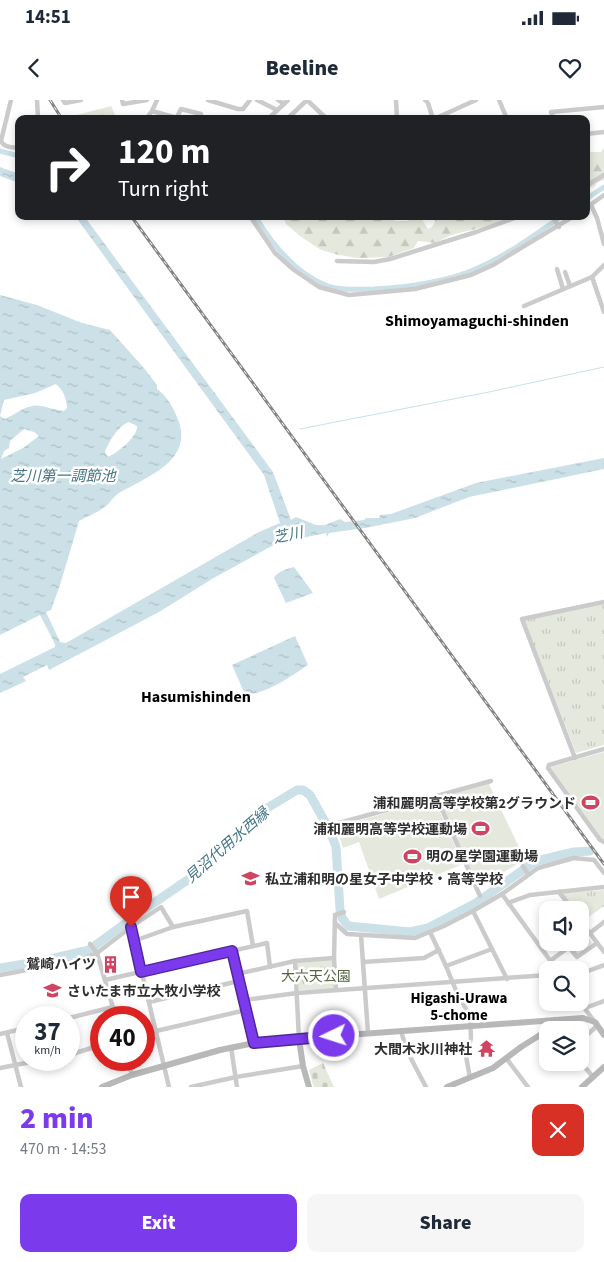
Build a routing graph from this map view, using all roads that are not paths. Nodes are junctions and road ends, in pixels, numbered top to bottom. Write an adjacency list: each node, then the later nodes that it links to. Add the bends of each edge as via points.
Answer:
1 (12, 100): 36 (street, via 1,141)
2 (38, 100): 21 (street)
3 (63, 100): 4 (street, via 65,103)
4 (81, 100)
5 (122, 100): 6 (street, via 123,104)
6 (147, 100)
7 (157, 100): 20 (street)
8 (208, 100): 9 (street, via 238,109)
9 (250, 100)
10 (257, 100): 19 (street)
11 (278, 100): 17 (street)
12 (307, 100): 27 (street); 28 (street)
13 (396, 100): 29 (street)
14 (425, 100): 30 (street)
15 (476, 100): 31 (street)
16 (500, 100): 32 (street)
17 (286, 102): 19 (street)
18 (604, 107): 33 (street, via 551,112)
19 (277, 110): 26 (street)
20 (152, 111): 22 (street); 23 (street)
21 (38, 115)
22 (149, 115)
23 (166, 115)
24 (178, 115): 25 (street, via 181,109)
25 (201, 115)
26 (272, 115)
27 (291, 115)
28 (320, 115)
29 (396, 115)
30 (432, 115)
31 (442, 115)
32 (506, 115)
33 (552, 115)
34 (604, 132): 35 (street)
35 (590, 134)
36 (15, 148)
37 (604, 175): 38 (street)
38 (590, 184)
39 (604, 195): 40 (street)
40 (590, 205)
41 (590, 208): 47 (street)
42 (252, 220): 46 (street, via 275,253 294,270 319,287 349,295 415,289 472,275)
43 (509, 220): 49 (street, via 390,259)
44 (554, 220): 46 (street)
45 (567, 220): 46 (street)
46 (558, 225)
47 (602, 230): 48 (street)
48 (604, 244)
49 (337, 261)
50 (604, 265): 53 (street)
51 (557, 269): 55 (street)
52 (566, 272): 54 (street)
53 (592, 277): 54 (street); 57 (street)
54 (570, 286): 55 (street)
55 (563, 289): 56 (street)
56 (524, 306)
57 (604, 312)
58 (604, 602): 60 (street, via 522,619)
59 (604, 749): 60 (street)
60 (575, 758): 64 (street, via 548,768)
61 (491, 781): 62 (street)
62 (436, 796): 63 (street); 71 (street)
63 (332, 825)
64 (604, 842)
65 (523, 866): 66 (street)
66 (528, 874): 67 (street, via 574,858 594,860); 70 (street)
67 (604, 874)
68 (604, 887): 69 (street)
69 (559, 892): 72 (street); 73 (street, via 530,895)
70 (502, 894): 73 (street); 74 (street)
71 (480, 896)
72 (566, 901)
73 (508, 903): 94 (street)
74 (472, 911): 80 (street); 87 (street)
75 (344, 912): 77 (street, via 335,915)
76 (604, 922): 81 (street)
77 (335, 923): 82 (street, via 347,934); 92 (street)
78 (131, 927): 79 (street, via 161,907); 83 (street); 90 (street)
79 (173, 927): 83 (street); 86 (street, via 247,911)
80 (430, 932): 82 (street, via 408,939); 88 (street)
81 (590, 933): 84 (street)
82 (361, 935): 95 (street)
83 (134, 941): 100 (street)
84 (597, 943): 91 (street); 94 (street, via 577,957 570,947)
85 (90, 944): 90 (street)
86 (253, 946): 89 (street); 98 (street, via 267,943)
87 (492, 948): 97 (street); 104 (street)
88 (439, 950): 95 (street, via 424,958); 97 (street)
89 (232, 951): 100 (street); 101 (street)
90 (96, 952): 102 (street, via 80,960); 105 (street)
91 (604, 952)
92 (334, 958): 93 (street); 109 (street)
93 (295, 961): 98 (street); 110 (street)
94 (550, 961)
95 (363, 962): 108 (street)
96 (604, 965): 99 (street)
97 (446, 966): 107 (street)
98 (270, 967): 101 (street)
99 (589, 971)
100 (141, 972): 105 (street); 113 (street)
101 (237, 974): 106 (street)
102 (0, 975)
103 (539, 976): 104 (street)
104 (507, 978): 107 (street)
105 (106, 980): 114 (street)
106 (239, 981): 111 (street); 113 (street)
107 (453, 982): 108 (street); 120 (street, via 470,1016)
108 (365, 988): 109 (street); 127 (street)
109 (336, 990): 110 (street)
110 (297, 993): 111 (street); 129 (street)
111 (244, 1000): 116 (street)
112 (604, 1001): 115 (street)
113 (149, 1002): 122 (street)
114 (113, 1006)
115 (589, 1007)
116 (246, 1010): 122 (street); 130 (street)
117 (587, 1011): 119 (street)
118 (556, 1020): 119 (street, via 582,1018); 120 (street); 132 (street, via 551,1028)
119 (596, 1024): 124 (street); 128 (street)
120 (471, 1026): 123 (street); 143 (street, via 466,1056)
121 (15, 1031): 125 (street)
122 (156, 1031): 134 (street)
123 (400, 1031): 127 (street); 152 (street)
124 (589, 1031)
125 (7, 1033): 126 (street); 133 (street)
126 (0, 1034)
127 (368, 1034): 129 (street)
128 (604, 1035)
129 (299, 1039): 130 (street); 135 (street)
130 (254, 1043): 131 (street)
131 (231, 1047): 134 (street); 141 (street)
132 (506, 1058): 143 (street); 145 (street)
133 (14, 1064): 137 (street); 144 (street)
134 (164, 1066): 140 (street); 148 (street)
135 (303, 1066): 141 (street); 151 (street)
136 (604, 1067): 142 (street)
137 (0, 1068)
138 (131, 1071): 140 (street)
139 (588, 1071): 142 (street)
140 (132, 1075): 147 (street)
141 (236, 1077): 149 (street); 150 (street)
142 (593, 1077): 154 (street)
143 (470, 1078): 153 (street)
144 (21, 1085): 146 (street)
145 (525, 1086)
146 (14, 1087)
147 (102, 1087)
148 (169, 1087)
149 (190, 1087)
150 (237, 1087)
151 (309, 1087)
152 (426, 1087)
153 (447, 1087)
154 (582, 1087)

